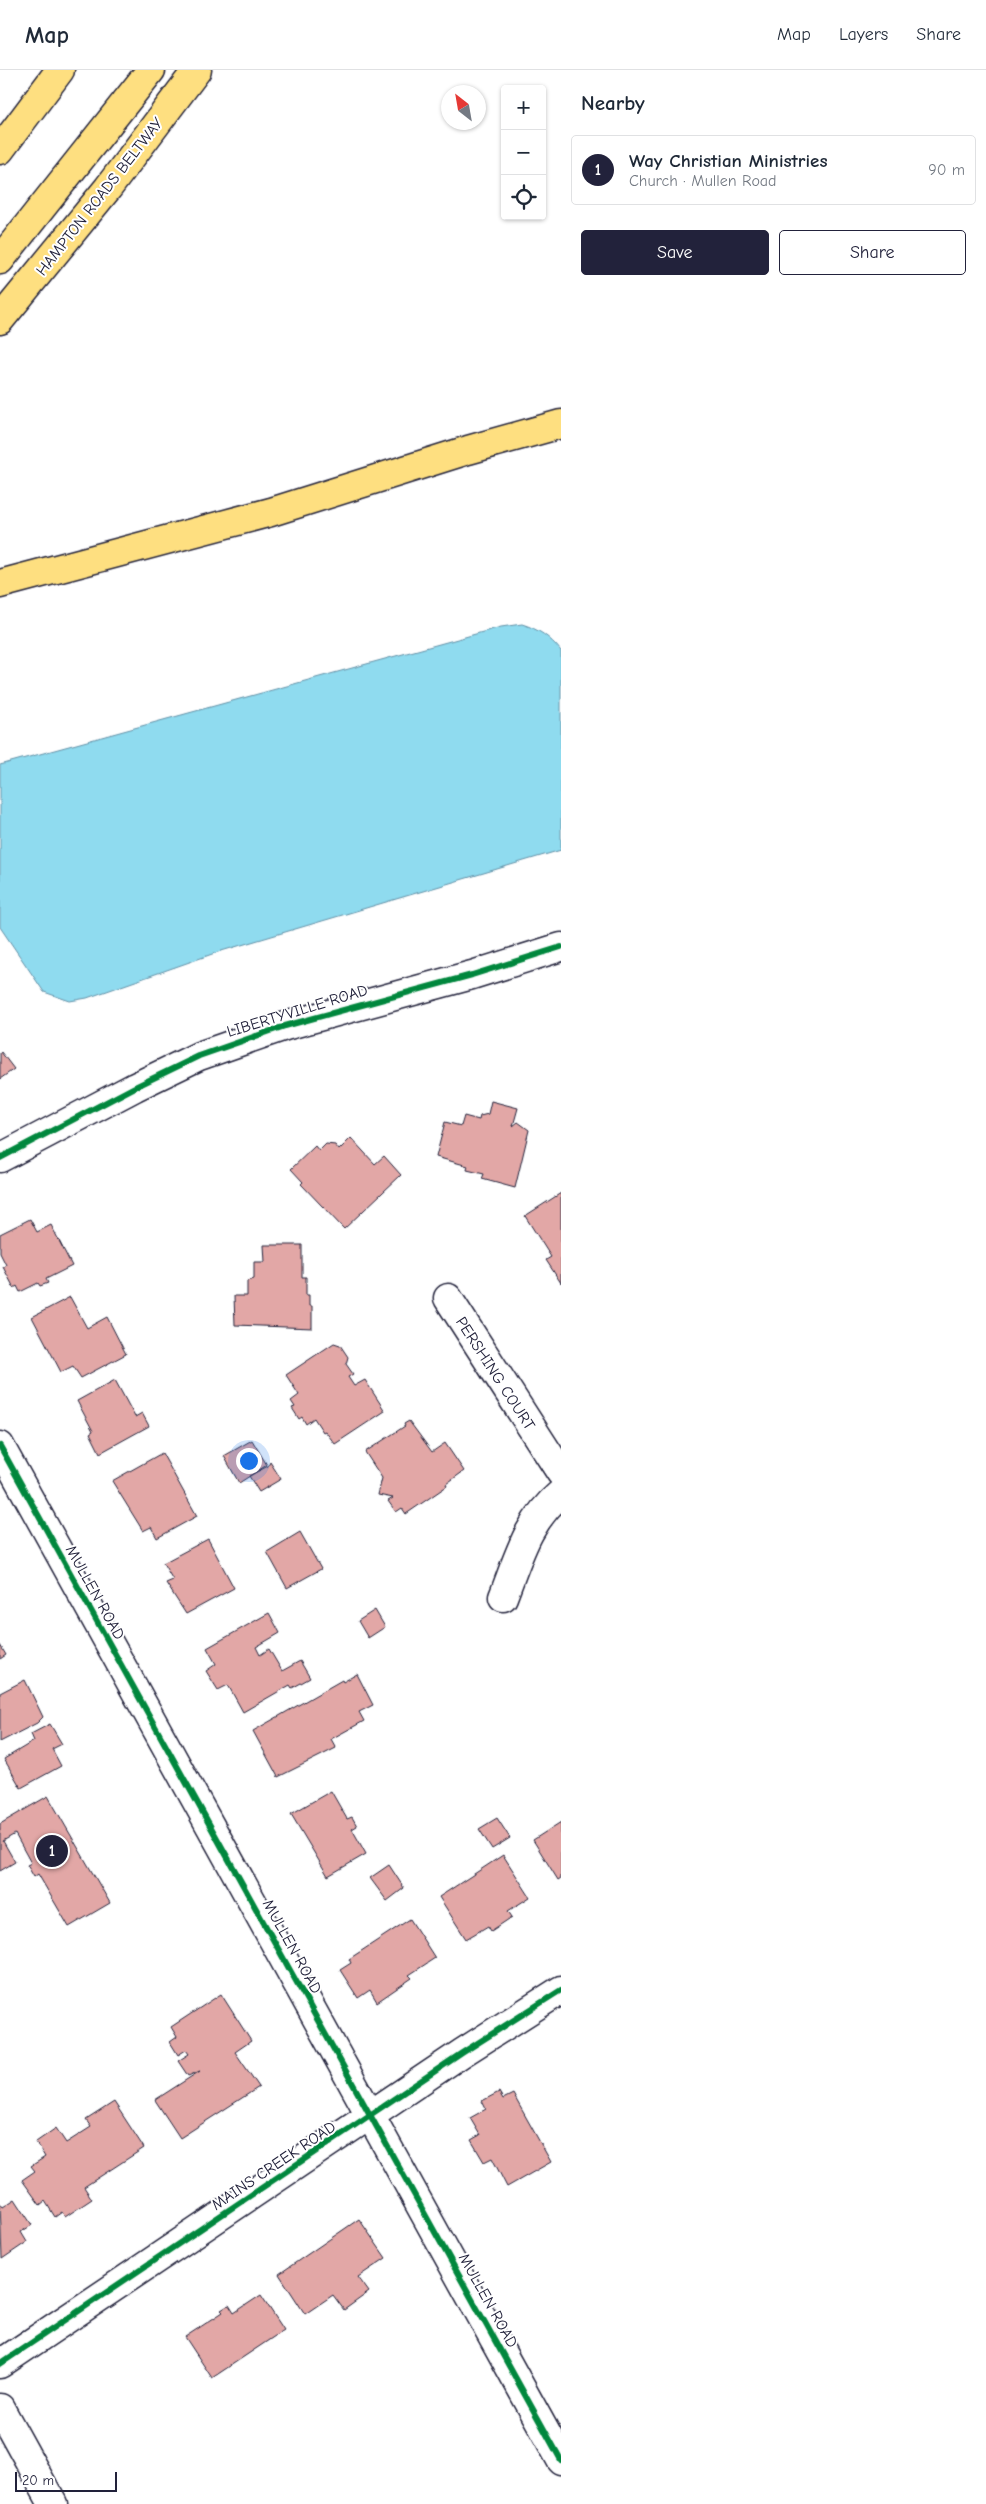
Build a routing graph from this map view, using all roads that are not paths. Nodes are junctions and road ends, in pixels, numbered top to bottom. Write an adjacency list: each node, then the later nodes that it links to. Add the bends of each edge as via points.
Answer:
1 (60, 70): 4 (highway)
2 (151, 70): 5 (highway)
3 (197, 70): 6 (highway, HAMPTON ROADS BELTWAY, via 108,188)
4 (0, 150)
5 (0, 260)
6 (0, 320)
7 (561, 424): 8 (highway, via 271,512)
8 (0, 584)
9 (561, 947): 10 (street, LIBERTYVILLE ROAD, via 285,1026 199,1056)
10 (0, 1158)
11 (448, 1298): 13 (street, PERSHING COURT)
12 (0, 1446): 17 (street, MULLEN ROAD)
13 (561, 1473)
14 (561, 1493): 15 (street, via 547,1504 531,1525)
15 (503, 1597)
16 (561, 1990): 17 (street, MAINS CREEK ROAD)
17 (371, 2116): 18 (street, MAINS CREEK ROAD); 20 (street, MULLEN ROAD)
18 (0, 2364)
19 (0, 2408): 21 (street)
20 (561, 2460)
21 (53, 2504)

